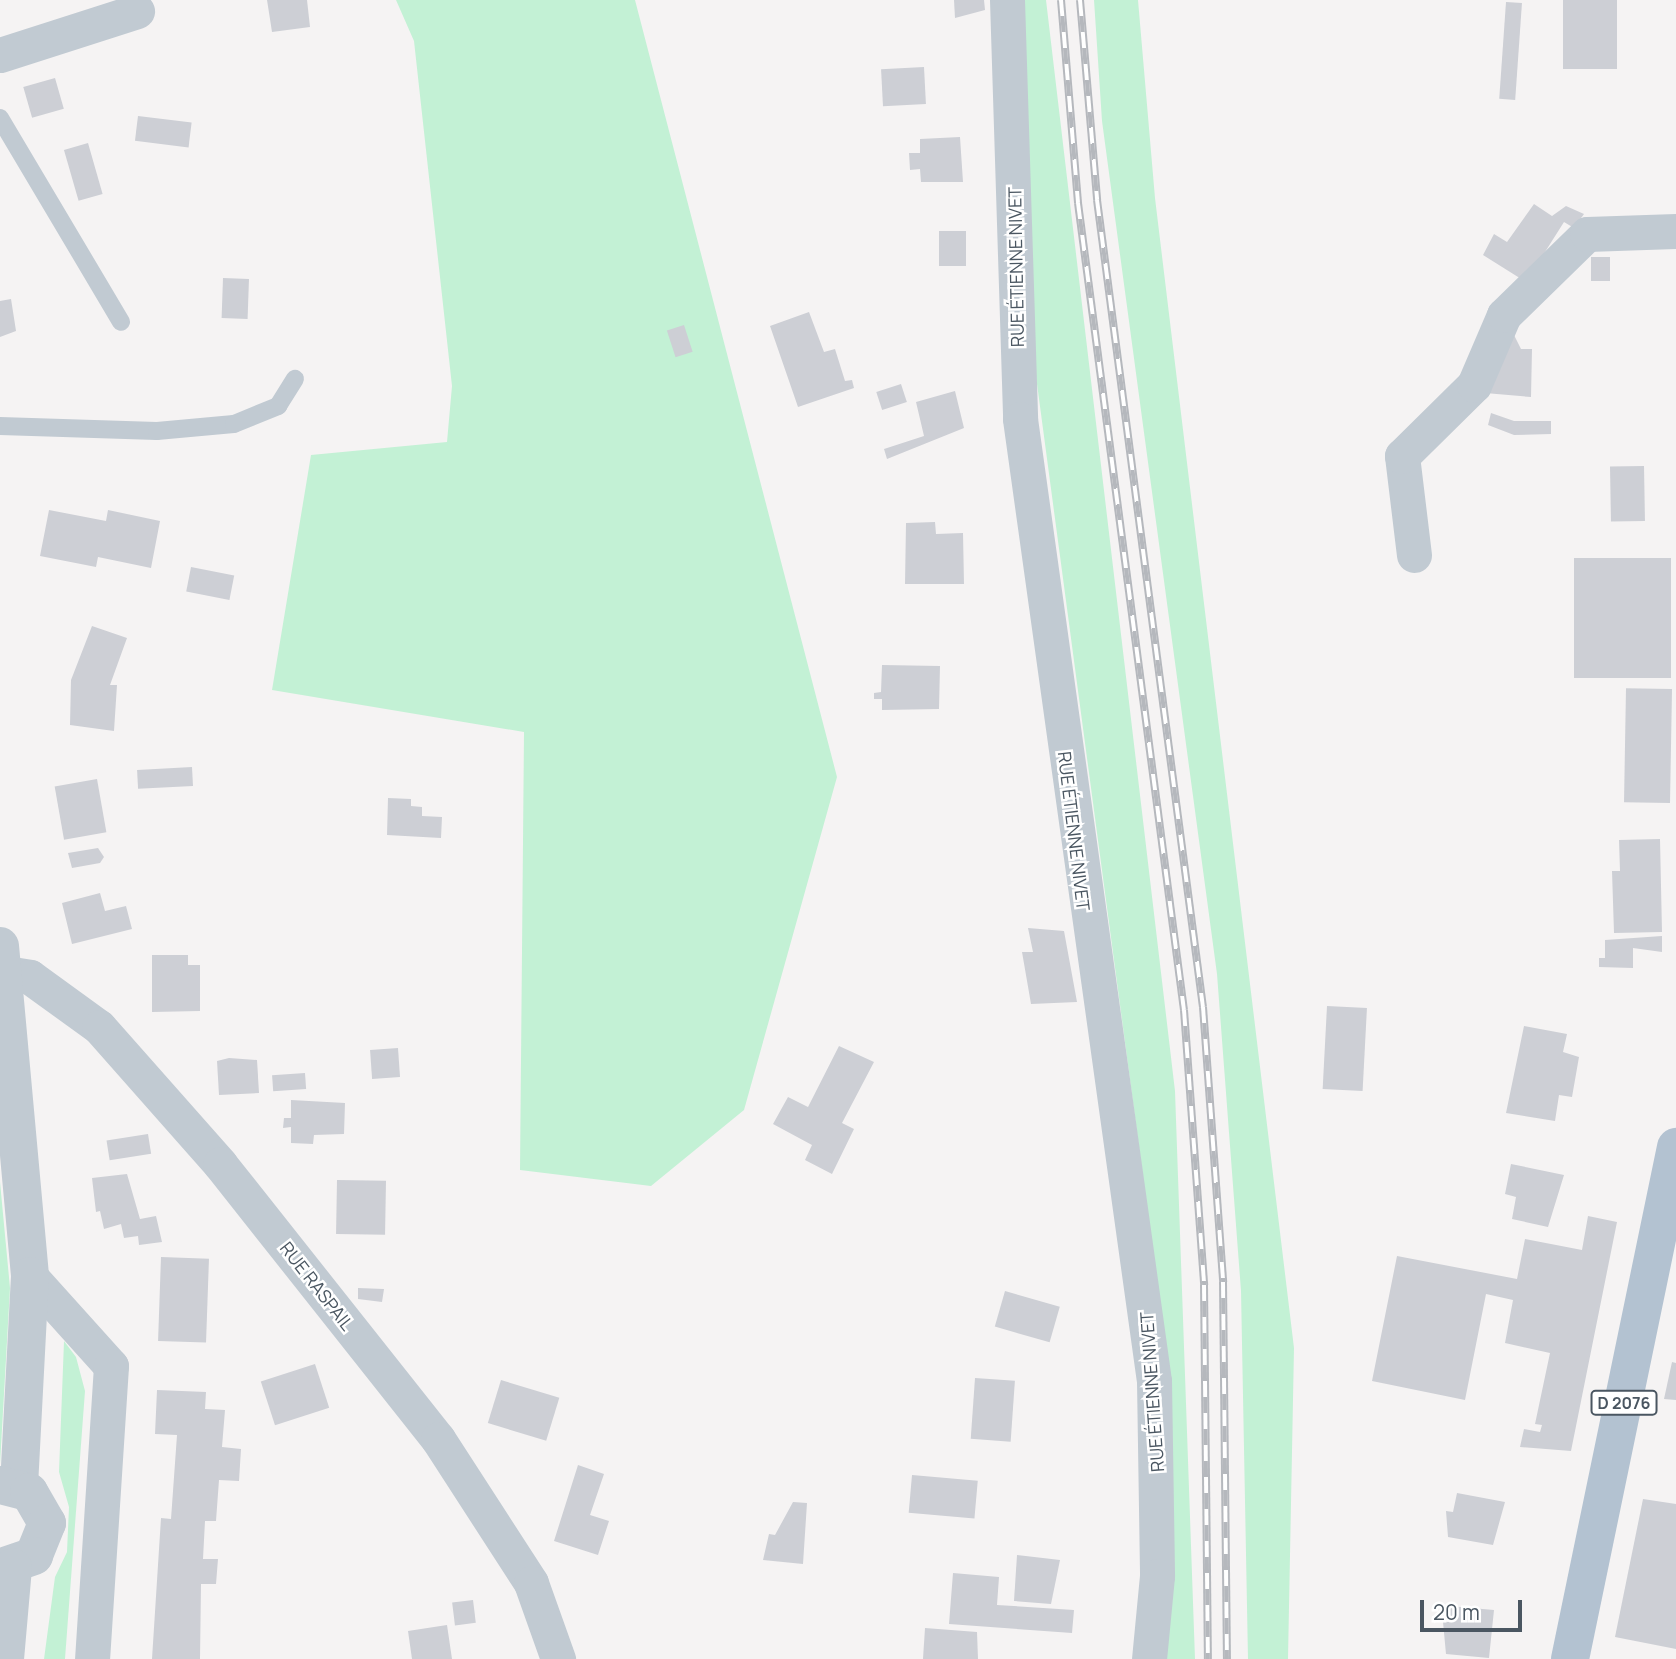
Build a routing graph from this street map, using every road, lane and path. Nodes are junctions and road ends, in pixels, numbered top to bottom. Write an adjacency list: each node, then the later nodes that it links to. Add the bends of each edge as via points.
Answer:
1 (1007, 0): 19 (street, RUE ÉTIENNE NIVET, via 1020,419 1154,1381 1157,1576)
2 (137, 11): 3 (street)
3 (0, 55)
4 (0, 118): 6 (lane)
5 (1676, 231): 9 (street, via 1587,234 1504,315 1474,384 1402,456)
6 (121, 321)
7 (295, 379): 8 (lane, via 278,406 234,424 157,431)
8 (0, 426)
9 (1414, 555)
10 (3, 960): 13 (street); 18 (street, RUE RASPAIL, via 99,1027 220,1164 438,1438 531,1583)
11 (1676, 1147): 12 (main road, D 2076)
12 (1669, 1215): 20 (main road, D 2076)
13 (30, 1276): 14 (street); 17 (street, via 111,1366)
14 (9, 1486): 15 (street, via 38,1501 47,1523 41,1546)
15 (6, 1568): 16 (street)
16 (5, 1659)
17 (92, 1659)
18 (558, 1659)
19 (1149, 1659)
20 (1570, 1659)

